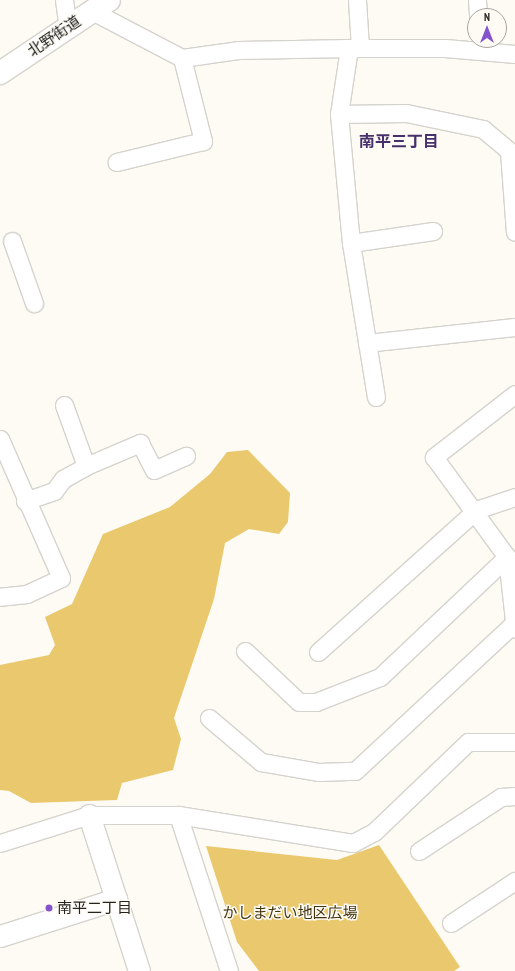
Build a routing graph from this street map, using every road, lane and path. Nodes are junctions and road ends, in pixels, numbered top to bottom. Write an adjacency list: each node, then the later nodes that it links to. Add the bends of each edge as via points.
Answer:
1 (64, 0): 4 (street)
2 (357, 0): 6 (street)
3 (100, 6): 4 (main road, 北野街道); 9 (street)
4 (68, 28): 10 (main road, 北野街道)
5 (467, 46): 6 (street)
6 (355, 48): 9 (street, via 239,50); 11 (street)
7 (489, 48): 8 (street)
8 (515, 54)
9 (182, 58): 13 (street, via 203,141)
10 (0, 72)
11 (339, 114): 12 (street, via 406,113 483,129); 17 (street)
12 (512, 151): 15 (street)
13 (116, 162)
14 (434, 231): 17 (street)
15 (515, 232)
16 (12, 241): 18 (street)
17 (351, 243): 20 (street)
18 (34, 302)
19 (515, 327): 20 (street)
20 (366, 343): 22 (street)
21 (515, 394): 29 (street, via 434,457)
22 (376, 397)
23 (64, 405): 26 (street)
24 (0, 440): 28 (street)
25 (186, 456): 26 (street, via 154,470 140,443)
26 (86, 466): 28 (street, via 63,479 54,491)
27 (515, 497): 29 (street)
28 (25, 501): 31 (street, via 61,578 27,594)
29 (476, 510): 30 (street); 34 (street)
30 (511, 557): 32 (street); 33 (street, via 380,677 316,702 299,702)
31 (0, 597)
32 (515, 626): 35 (street, via 355,771 319,772 260,762)
33 (245, 651)
34 (318, 652)
35 (209, 718)
36 (515, 742): 38 (street, via 468,742 374,832 353,843)
37 (515, 796): 41 (street, via 501,797)
38 (178, 814): 39 (street); 47 (street)
39 (89, 815): 40 (street); 43 (street)
40 (0, 843)
41 (419, 851)
42 (515, 882): 44 (street)
43 (116, 899): 45 (street); 46 (street)
44 (451, 923)
45 (0, 936)
46 (139, 971)
47 (229, 971)

